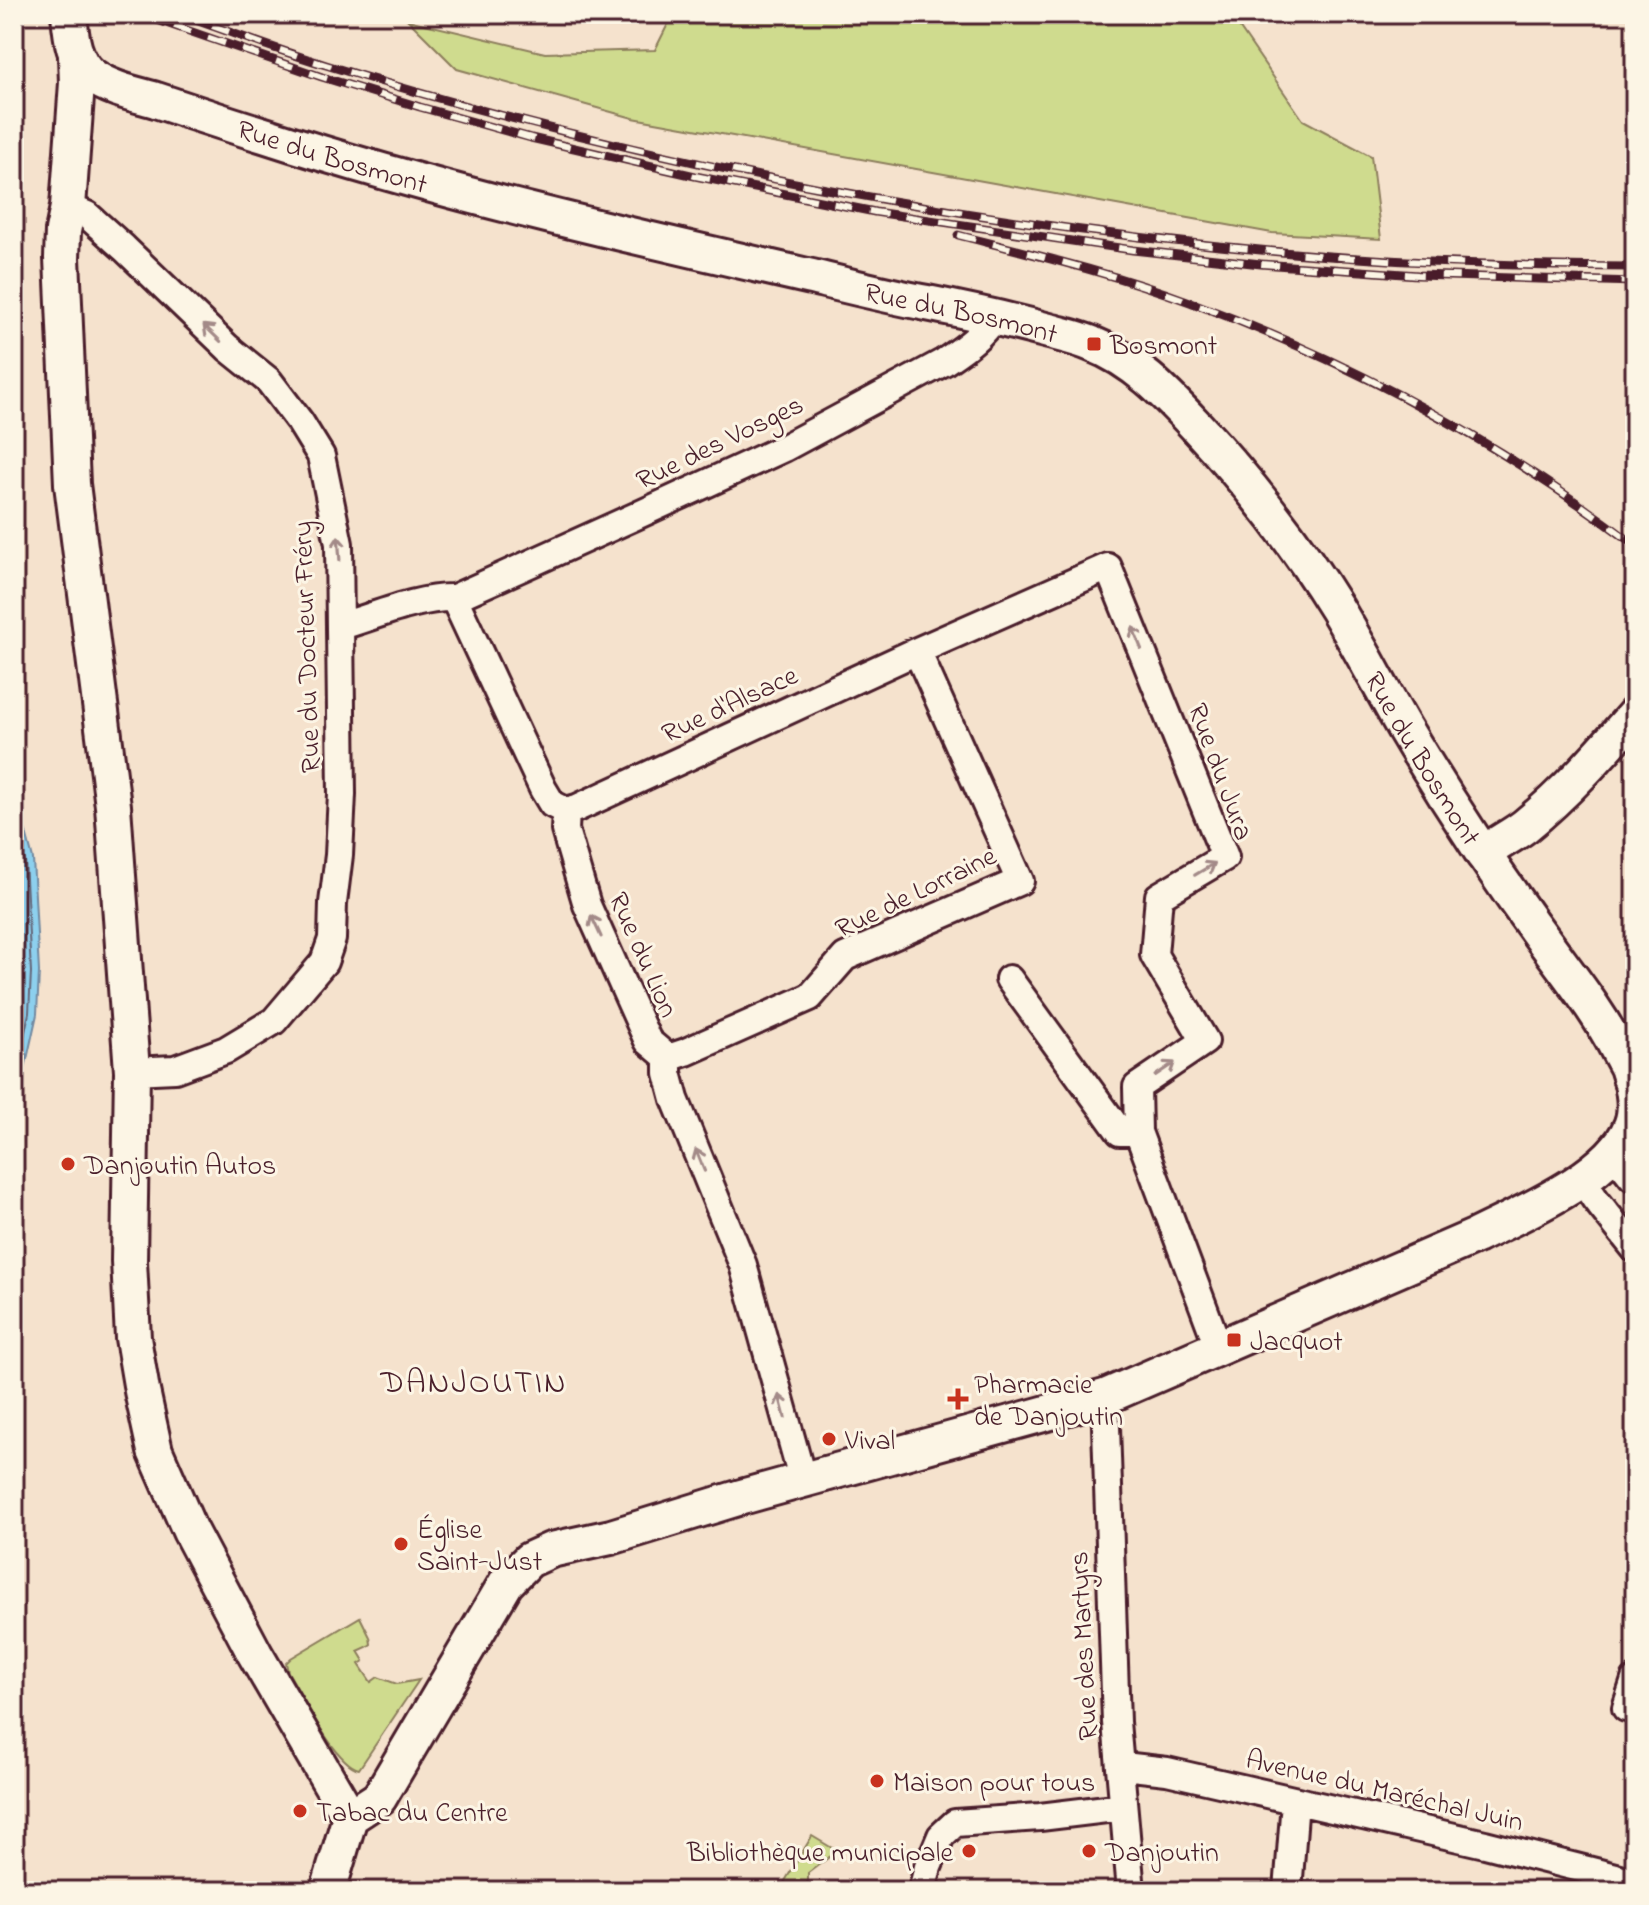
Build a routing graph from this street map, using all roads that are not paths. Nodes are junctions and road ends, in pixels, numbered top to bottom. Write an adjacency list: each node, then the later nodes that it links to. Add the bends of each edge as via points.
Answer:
1 (69, 14): 2 (street)
2 (76, 56): 3 (street); 4 (street, Rue du Bosmont, via 101,81 312,151 644,239)
3 (68, 207): 6 (street, Rue du Docteur Fréry, one-way to 3, via 339,544 328,486 321,456 300,422 269,381 87,215); 13 (street, via 62,258 72,484 113,806)
4 (994, 316): 5 (street, Rue des Vosges, via 987,329 944,362 784,448); 10 (street, Rue du Bosmont, via 1094,344 1122,358 1178,405 1221,452 1274,517 1337,609)
5 (454, 598): 6 (street, Rue des Vosges, via 439,597); 9 (street, via 543,789 552,804)
6 (341, 626): 13 (street, Rue du Docteur Fréry, via 339,855 332,939 324,962 274,1021 226,1050 175,1069)
7 (917, 651): 9 (street, Rue d'Alsace); 12 (street, Rue de Lorraine, via 1020,881 845,957 810,997); 15 (street, Rue du Jura, one-way to 7, via 1137,1087 1205,1041 1154,955 1159,896 1225,857 1108,567)
8 (1635, 714): 10 (street, via 1553,800)
9 (566, 811): 12 (street, Rue du Lion, one-way to 9, via 648,1041 587,905 565,830)
10 (1483, 854): 14 (street, Rue du Bosmont, via 1595,1009 1628,1068)
11 (1009, 979): 15 (street, via 1120,1132)
12 (668, 1058): 21 (street, Rue du Lion, one-way to 12, via 743,1265 675,1099)
13 (132, 1071): 27 (street, via 133,1338 155,1451 222,1594)
14 (1635, 1101): 16 (street, Rue du Bosmont)
15 (1138, 1132): 19 (street, Rue du Jura)
16 (1626, 1162): 17 (street)
17 (1582, 1179): 18 (street); 19 (street, via 1476,1236)
18 (1635, 1249)
19 (1218, 1346): 20 (street)
20 (1105, 1397): 21 (street); 24 (street, Rue des Martyrs)
21 (803, 1481): 27 (street, via 529,1560 506,1583 379,1798)
22 (1635, 1680): 23 (street)
23 (1626, 1708)
24 (1120, 1768): 25 (street, Avenue du Maréchal Juin, via 1167,1771); 26 (street, Rue des Martyrs)
25 (1295, 1801): 28 (street, Avenue du Maréchal Juin); 32 (street)
26 (1123, 1807): 30 (street, via 955,1823 941,1836); 31 (street, Rue des Martyrs)
27 (350, 1817): 29 (street)
28 (1635, 1882)
29 (328, 1891)
30 (922, 1891)
31 (1131, 1891)
32 (1288, 1891)

